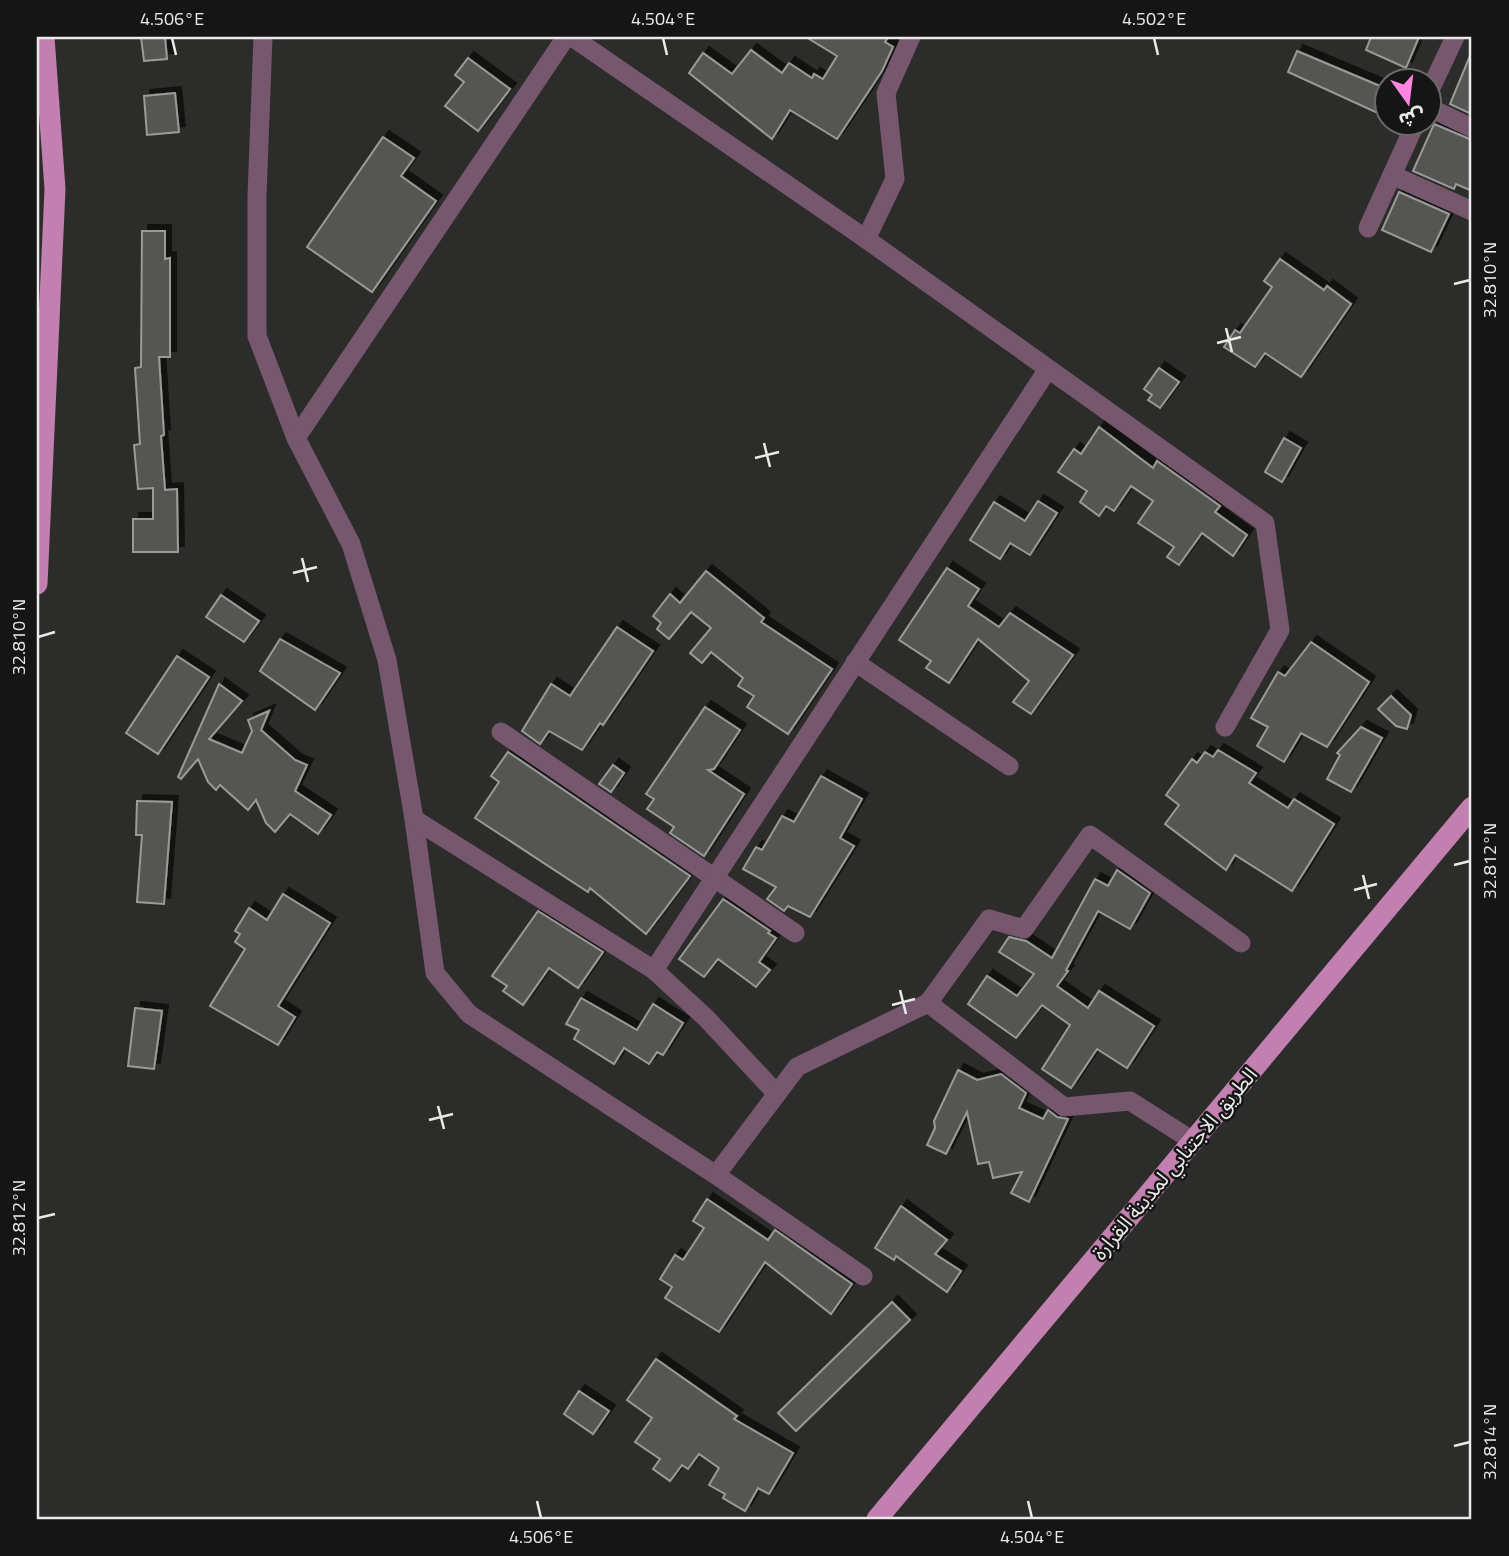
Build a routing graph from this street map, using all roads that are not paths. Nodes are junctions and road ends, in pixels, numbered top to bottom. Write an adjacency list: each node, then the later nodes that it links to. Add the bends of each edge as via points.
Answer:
1 (44, 37): 18 (main road, via 55,189)
2 (262, 37): 17 (street, via 257,336)
3 (566, 37): 17 (street)
4 (572, 37): 15 (street)
5 (911, 37): 15 (street, via 886,93 895,179)
6 (1454, 37): 7 (street); 8 (street)
7 (1472, 46)
8 (1441, 66)
9 (1442, 113): 10 (street)
10 (1472, 128)
11 (1410, 136): 12 (street)
12 (1392, 175): 13 (street); 14 (street)
13 (1472, 211)
14 (1368, 228)
15 (866, 239): 16 (street)
16 (1048, 369): 19 (street); 20 (street, via 1265,523 1280,630)
17 (296, 438): 24 (street, via 351,544 368,595 387,660)
18 (37, 584)
19 (855, 662): 22 (street); 25 (street)
20 (1225, 727)
21 (501, 732): 25 (street)
22 (1009, 766)
23 (1472, 807): 31 (main road, الطريق الاجتنابي لمدينة القرارة)
24 (415, 819): 28 (street); 32 (street, via 435,973 469,1014)
25 (713, 879): 26 (street); 28 (street)
26 (796, 933)
27 (1241, 943): 29 (street, via 1090,835 1024,929 989,919)
28 (654, 970): 30 (street)
29 (928, 1003): 30 (street, via 797,1067); 31 (street, via 1064,1107 1130,1101)
30 (777, 1094): 32 (street)
31 (1193, 1140): 34 (main road, الطريق الاجتنابي لمدينة القرارة)
32 (716, 1175): 33 (street)
33 (863, 1276)
34 (877, 1519)

